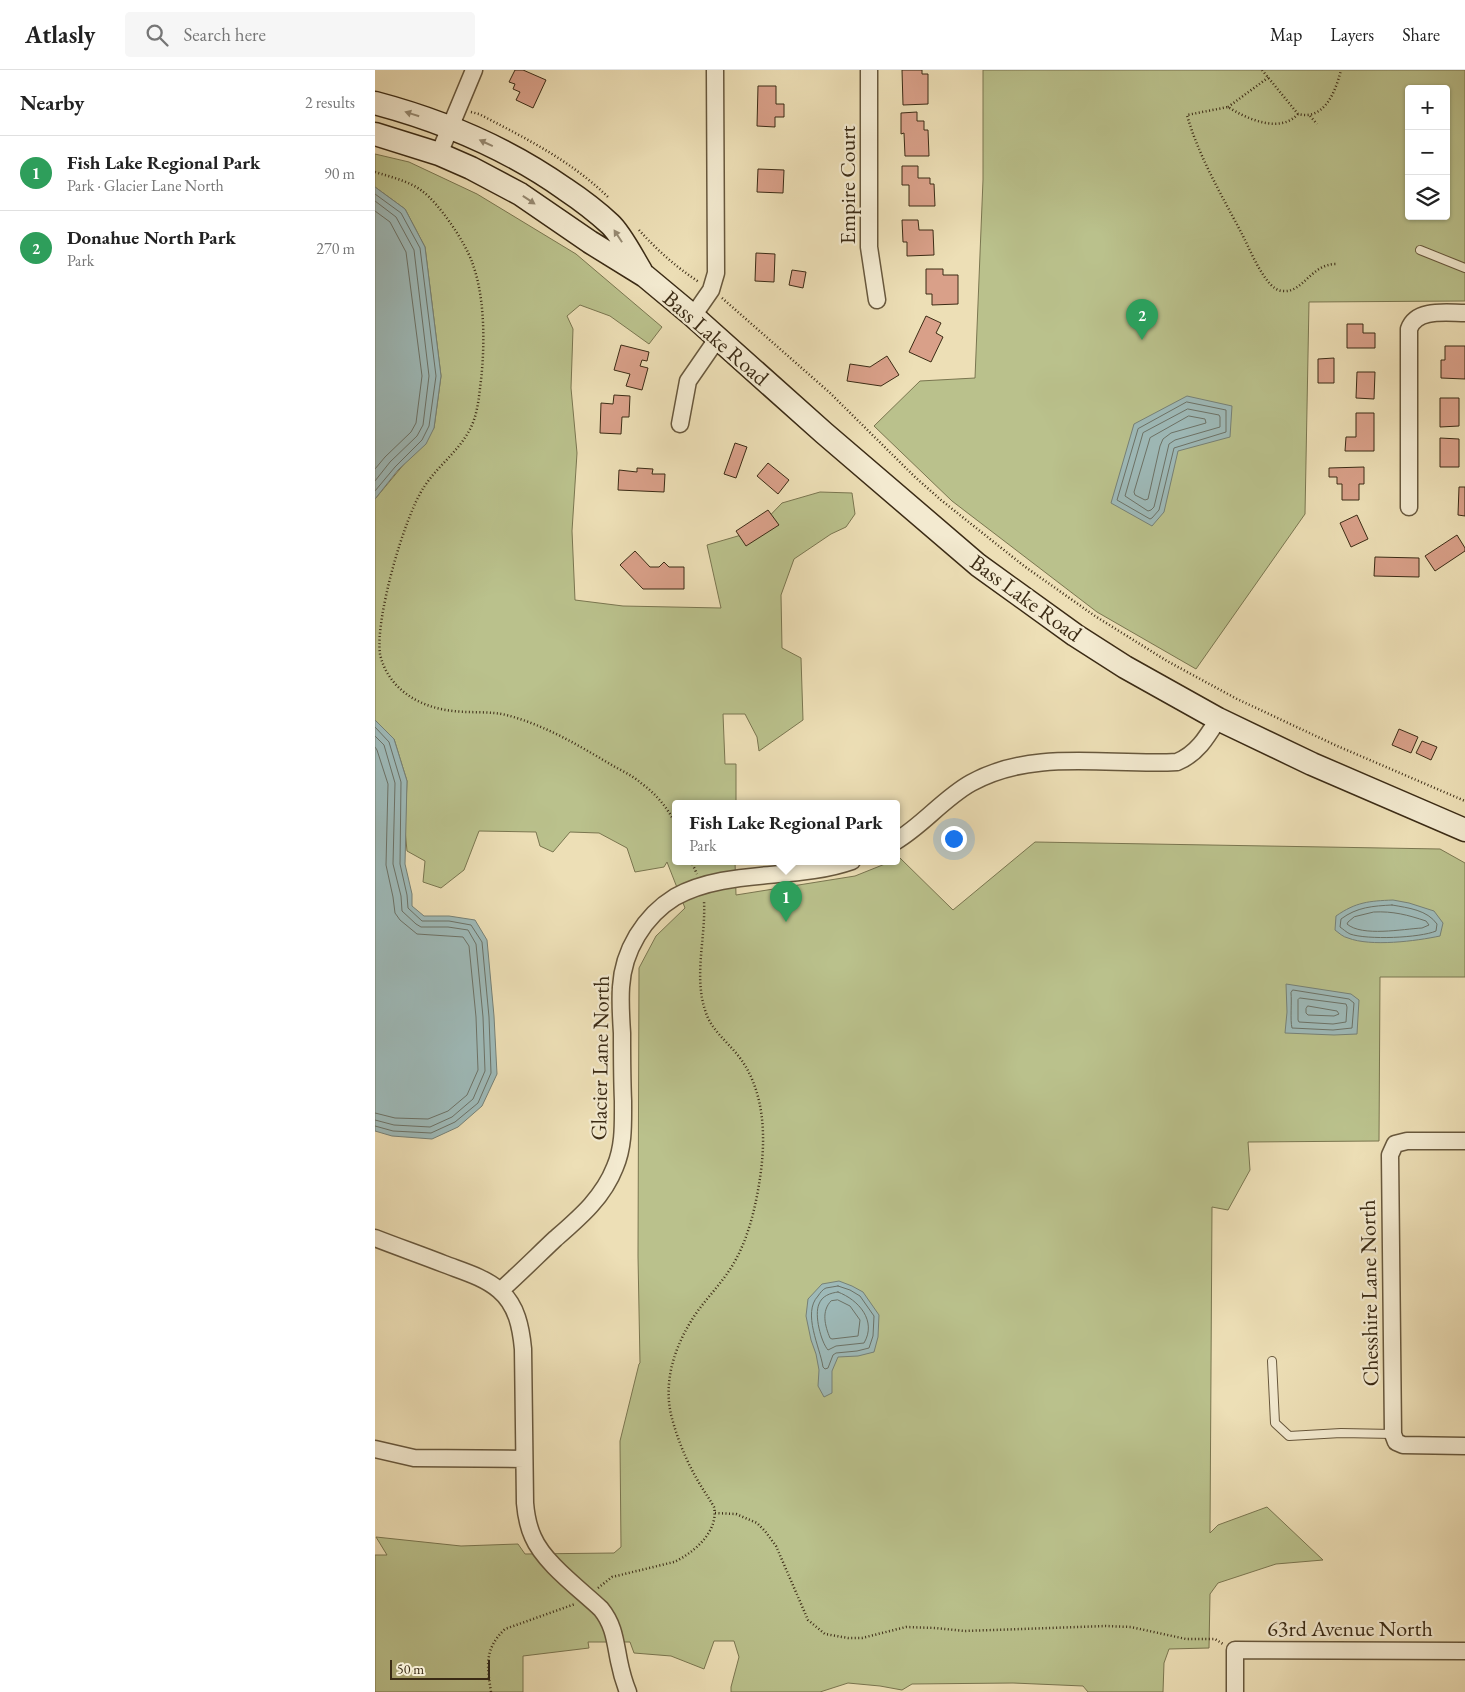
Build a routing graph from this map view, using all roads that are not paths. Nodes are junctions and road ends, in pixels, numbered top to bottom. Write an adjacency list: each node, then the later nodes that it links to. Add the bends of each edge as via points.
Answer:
1 (474, 70): 5 (street)
2 (715, 70): 13 (street, via 716,273 711,290)
3 (869, 70): 11 (street, Empire Court, via 869,248)
4 (375, 103): 5 (main road, Bass Lake Road, one-way to 4)
5 (449, 126): 7 (street); 10 (main road, Bass Lake Road, one-way to 5, via 611,225 582,201 535,168)
6 (375, 134): 7 (main road, Bass Lake Road)
7 (439, 154): 10 (main road, Bass Lake Road, one-way to 10, via 520,194)
8 (1420, 250): 9 (lane)
9 (1465, 268)
10 (645, 276): 13 (main road, Bass Lake Road)
11 (877, 300)
12 (1465, 313): 16 (street, via 1424,314 1411,323 1409,329)
13 (693, 316): 14 (main road, Bass Lake Road)
14 (717, 339): 15 (street, via 688,381); 17 (main road, Bass Lake Road, via 978,565 1125,667)
15 (680, 424)
16 (1409, 507)
17 (1218, 719): 18 (main road, Bass Lake Road, via 1312,764); 19 (street, via 1195,752 1177,762 1031,763 1001,770 971,783)
18 (1465, 830)
19 (900, 838)
20 (835, 865): 23 (street, Glacier Lane North, via 701,886 659,908 643,927 624,965 621,988 623,1125 615,1168 587,1210)
21 (1465, 1141): 25 (street, Chesshire Lane North, via 1407,1141 1395,1144 1390,1155)
22 (375, 1238): 23 (street, via 469,1274)
23 (500, 1291): 28 (street, via 514,1310 521,1328)
24 (1272, 1361): 25 (lane, via 1275,1424 1289,1436 1341,1433)
25 (1394, 1438): 26 (street, via 1403,1445)
26 (1465, 1446)
27 (375, 1449): 28 (street, via 414,1458)
28 (524, 1459): 30 (street, via 527,1522 533,1539 543,1555 608,1618)
29 (1465, 1651): 31 (street, 63rd Avenue North, via 1235,1650)
30 (628, 1692)
31 (1235, 1692)

